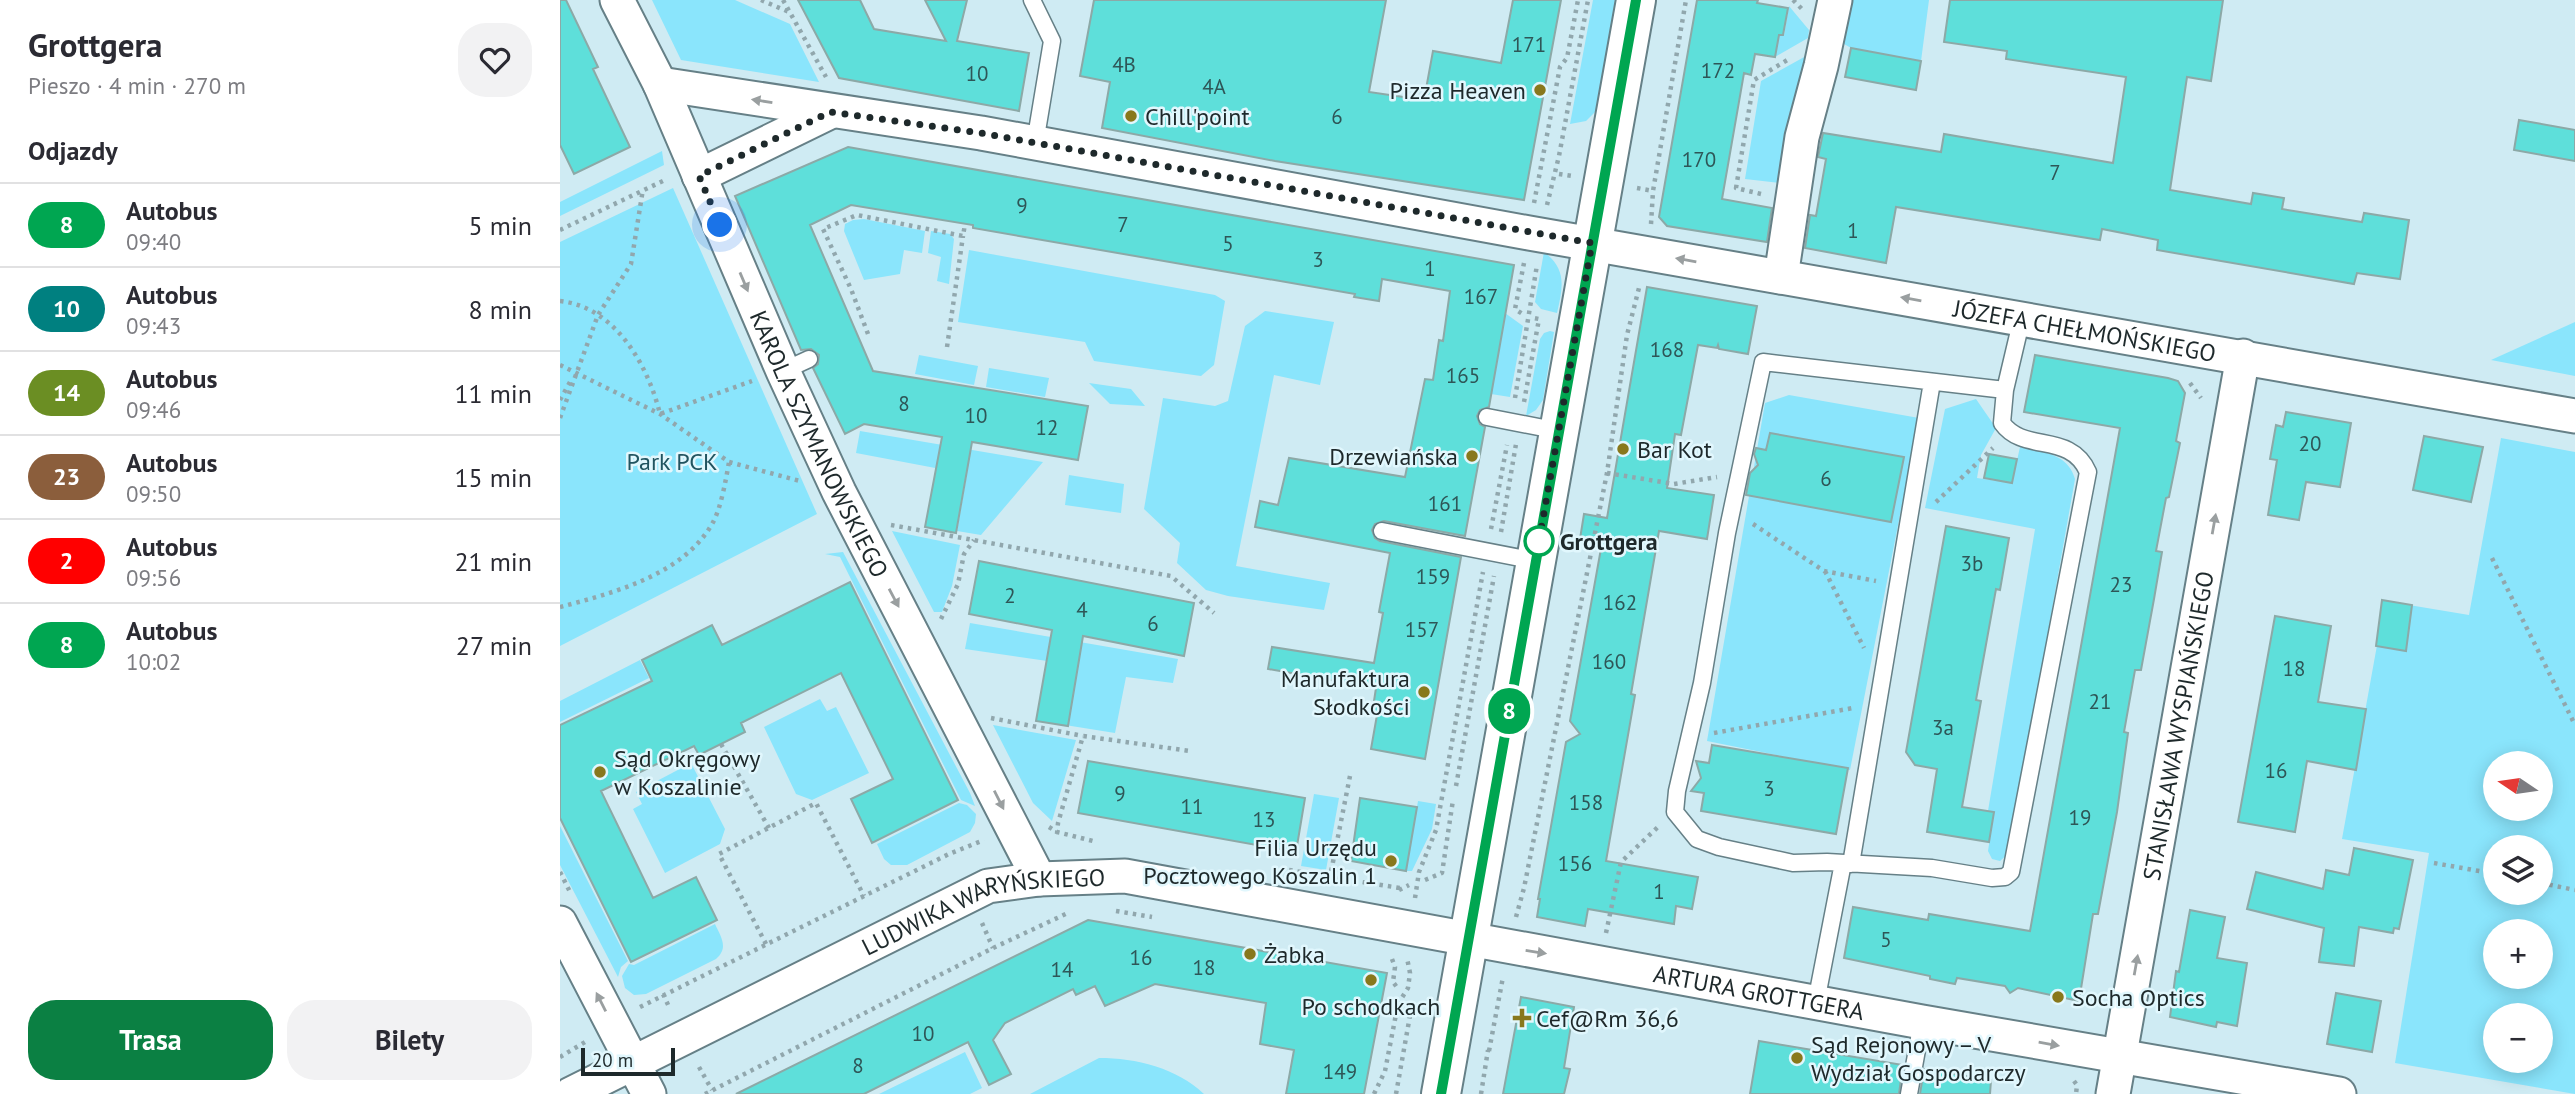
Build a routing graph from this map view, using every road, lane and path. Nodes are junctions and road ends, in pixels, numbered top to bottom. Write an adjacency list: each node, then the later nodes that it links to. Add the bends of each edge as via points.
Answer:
1 (617, 0): 13 (street, KAROLA SZYMANOWSKIEGO)
2 (761, 0): 11 (path)
3 (783, 0): 11 (path)
4 (1032, 0): 15 (lane, via 1052,41)
5 (1578, 0): 16 (path)
6 (1588, 0): 22 (path)
7 (1636, 0): 26 (street)
8 (1686, 0): 27 (path, via 1653,191)
9 (1793, 0): 12 (path)
10 (1835, 0): 12 (street)
11 (789, 12): 14 (path)
12 (1828, 36): 20 (street, via 1802,137); 20 (path, via 1754,80 1736,188)
13 (660, 84): 14 (street, JÓZEFA CHEŁMOŃSKIEGO, one-way to 13); 18 (street, KAROLA SZYMANOWSKIEGO)
14 (829, 96): 15 (street, JÓZEFA CHEŁMOŃSKIEGO); 18 (street)
15 (1035, 144): 26 (street, JÓZEFA CHEŁMOŃSKIEGO)
16 (1540, 170): 17 (path); 21 (path)
17 (1550, 172)
18 (699, 176): 19 (path, via 678,174); 40 (street, KAROLA SZYMANOWSKIEGO, one-way to 40)
19 (643, 189): 24 (path); 32 (path, via 631,264)
20 (1793, 200): 30 (street)
21 (1533, 209)
22 (1546, 210)
23 (965, 224): 25 (path)
24 (560, 230)
25 (962, 236): 36 (path, via 857,215 823,229); 37 (path)
26 (1592, 243): 27 (street, JÓZEFA CHEŁMOŃSKIEGO); 51 (street)
27 (1647, 253): 30 (street, JÓZEFA CHEŁMOŃSKIEGO, one-way to 27); 56 (path, via 1627,335)
28 (1525, 254): 33 (path, via 1515,309)
29 (1537, 262): 45 (path)
30 (1781, 277): 35 (street, JÓZEFA CHEŁMOŃSKIEGO, one-way to 30)
31 (560, 301): 32 (path, via 573,302)
32 (598, 315): 41 (path); 47 (path, via 628,341 654,389)
33 (1524, 315)
34 (1534, 318): 46 (path, via 1539,319)
35 (2022, 318): 38 (street, JÓZEFA CHEŁMOŃSKIEGO); 43 (lane)
36 (868, 334)
37 (947, 347)
38 (2243, 356): 48 (street, JÓZEFA CHEŁMOŃSKIEGO); 114 (street, STANISŁAWA WYSPIAŃSKIEGO, one-way to 38)
39 (560, 365): 41 (path)
40 (796, 365): 47 (path); 91 (street, KAROLA SZYMANOWSKIEGO, one-way to 91, via 839,492)
41 (576, 372): 44 (path); 47 (path); 50 (path)
42 (1932, 382): 43 (lane); 57 (lane, via 1763,362); 61 (lane)
43 (2005, 390): 52 (lane, via 2002,423)
44 (560, 400)
45 (1514, 403)
46 (1524, 404)
47 (660, 414): 55 (path)
48 (2575, 416)
49 (1487, 417): 51 (lane)
50 (560, 418)
51 (1559, 431): 68 (street)
52 (2009, 433): 61 (path); 89 (lane, via 2064,447 2082,459 2088,472 2011,872 1992,878)
53 (1507, 440): 63 (path)
54 (1517, 443): 65 (path)
55 (729, 462): 58 (path); 72 (path, via 712,523 685,555 643,582)
56 (1607, 474): 57 (path, via 1674,484); 101 (path)
57 (1739, 474): 59 (lane)
58 (801, 482)
59 (1732, 510): 69 (path); 80 (lane)
60 (883, 524): 64 (path)
61 (1907, 529): 71 (lane)
62 (1381, 531): 68 (lane)
63 (1491, 531)
64 (974, 540): 73 (path, via 1171,576); 74 (path, via 964,554 958,584)
65 (1499, 545)
66 (2492, 558): 78 (path)
67 (1486, 560): 97 (path, via 1436,830 1419,872)
68 (1536, 561): 103 (street)
69 (1824, 571): 71 (path); 75 (path)
70 (1494, 575): 84 (path)
71 (1898, 585): 75 (lane)
72 (560, 607)
73 (1214, 613)
74 (937, 629)
75 (1881, 683): 76 (lane)
76 (1878, 703): 80 (path); 89 (lane)
77 (980, 716): 79 (path)
78 (2575, 725)
79 (1083, 736): 82 (path); 91 (path)
80 (1689, 738): 86 (lane)
81 (721, 744): 87 (path)
82 (1189, 751)
83 (1350, 776): 93 (path, via 1330,877 1399,891)
84 (1456, 786)
85 (1453, 800): 92 (path, via 1442,873)
86 (1675, 811): 89 (lane, via 1697,839 1719,847 1793,863); 107 (path, via 1621,862)
87 (768, 828): 96 (path, via 816,803); 104 (path, via 719,854)
88 (2434, 863): 90 (path)
89 (1847, 864): 110 (lane)
90 (2483, 872)
91 (1047, 878): 103 (street, LUDWIKA WARYŃSKIEGO, via 1125,876); 115 (street, LUDWIKA WARYŃSKIEGO, via 988,886)
92 (1425, 880)
93 (1409, 885)
94 (2553, 885): 95 (path)
95 (2575, 890)
96 (864, 896)
97 (1415, 897)
98 (1109, 910): 100 (path)
99 (1071, 911): 118 (path)
100 (1163, 919)
101 (1515, 921)
102 (560, 923): 115 (street, one-way to 102)
103 (1469, 940): 107 (street, ARTURA GROTTGERA, one-way to 107); 121 (street)
104 (766, 944)
105 (1405, 952): 119 (path, via 1410,980 1398,1004 1385,1072)
106 (1388, 954): 109 (path)
107 (1600, 962): 110 (street, ARTURA GROTTGERA)
108 (1504, 974): 113 (path)
109 (1399, 990)
110 (1816, 1002): 112 (street, ARTURA GROTTGERA)
111 (1407, 1003): 120 (path, via 1412,1010)
112 (1922, 1022): 114 (street, ARTURA GROTTGERA, one-way to 114); 122 (lane)
113 (1489, 1051)
114 (2120, 1056): 123 (street, STANISŁAWA WYSPIAŃSKIEGO); 124 (street, ARTURA GROTTGERA)
115 (632, 1063): 116 (street, LUDWIKA WARYŃSKIEGO); 117 (street)
116 (571, 1094)
117 (649, 1094)
118 (705, 1094)
119 (1374, 1094)
120 (1396, 1094)
121 (1441, 1094)
122 (1909, 1094)
123 (2113, 1094)
124 (2339, 1094)

